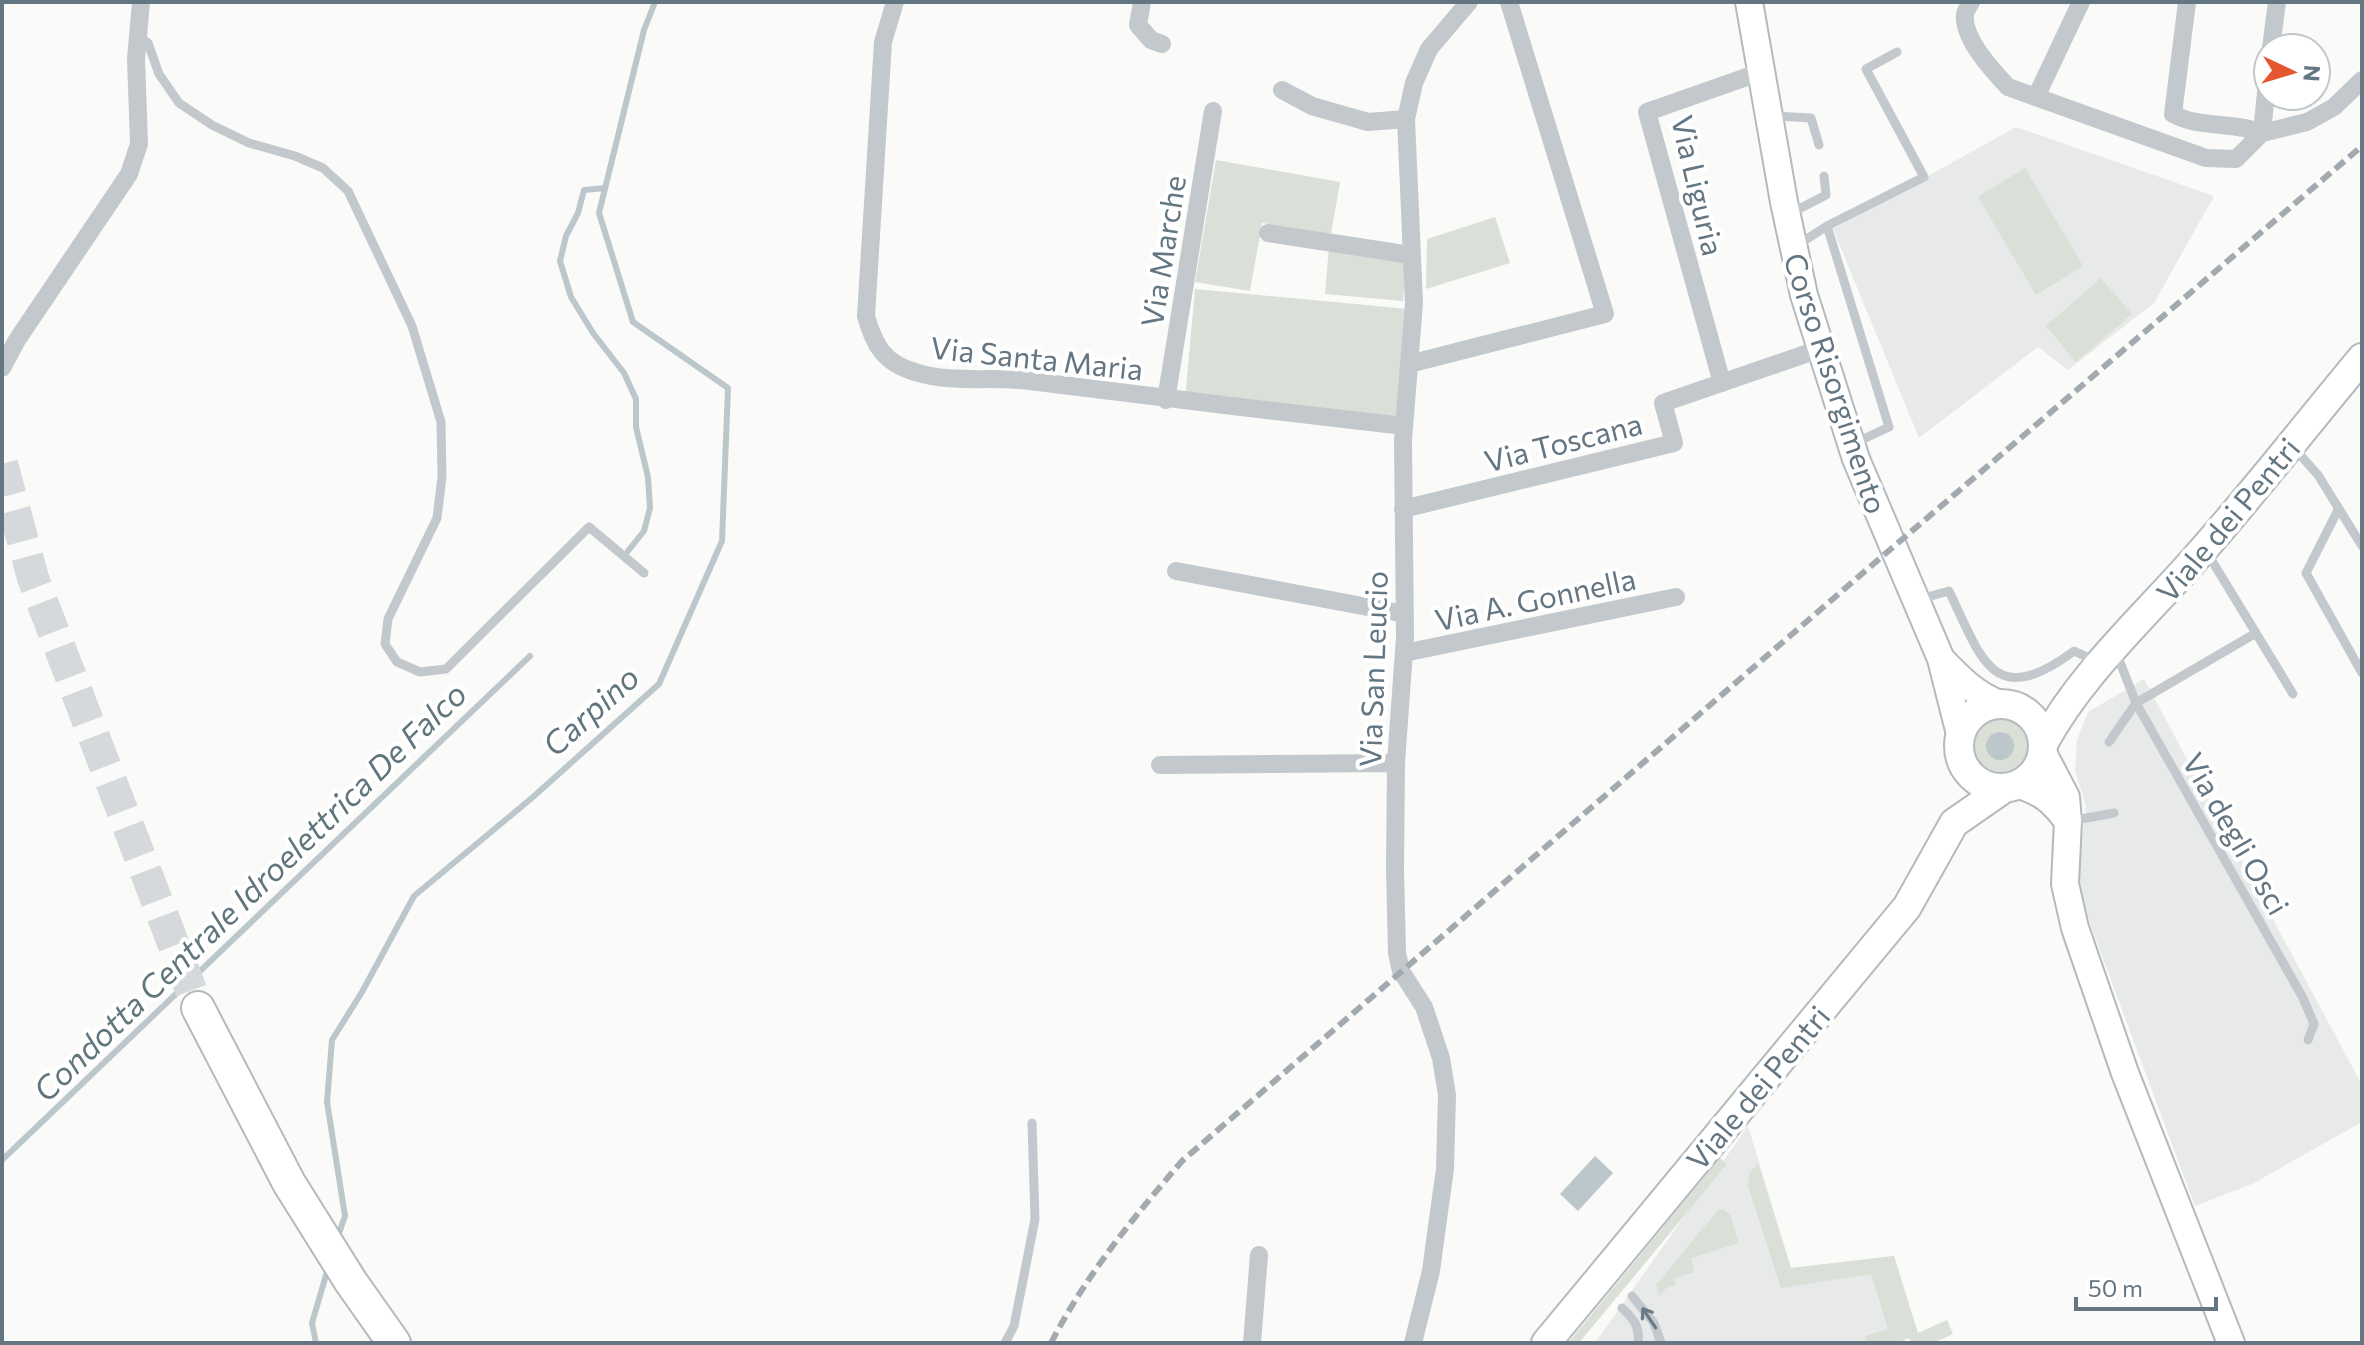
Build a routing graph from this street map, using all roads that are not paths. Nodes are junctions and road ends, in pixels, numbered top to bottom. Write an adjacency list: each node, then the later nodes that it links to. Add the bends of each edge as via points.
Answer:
1 (141, 2): 12 (street)
2 (895, 2): 36 (street, Via Santa Maria, via 883,42 878,100 866,316 872,339 888,360 915,372 1024,380)
3 (1142, 2): 13 (street, via 1138,25)
4 (1469, 2): 22 (street, Via San Leucio, via 1429,49)
5 (1509, 2): 33 (street, via 1605,314)
6 (1749, 2): 15 (street, Corso Risorgimento)
7 (1971, 2): 18 (street, via 1965,14 1968,31 1986,64 2008,87)
8 (2081, 2): 18 (street)
9 (2187, 2): 23 (street, via 2173,114)
10 (2277, 2): 11 (street)
11 (2273, 32)
12 (138, 36): 34 (street, via 139,144 129,174); 45 (lane, via 148,43 159,74 179,103 249,143 323,168 348,191 412,326 441,422 442,477 437,518 388,619 385,644 397,662 420,672 446,669 589,527)
13 (1162, 44)
14 (1897, 52): 27 (lane, via 1866,69 1924,177)
15 (1761, 72): 21 (street, Corso Risorgimento); 35 (street, Via Liguria, via 1647,112)
16 (2362, 80): 23 (street, via 2334,107 2307,122)
17 (1282, 90): 22 (street, via 1312,106 1368,122)
18 (2036, 97): 23 (street, via 2206,158 2236,159)
19 (1213, 111): 36 (street, Via Marche)
20 (2264, 112): 23 (street)
21 (1769, 115): 24 (lane, via 1811,118); 26 (street, Corso Risorgimento)
22 (1406, 119): 30 (street, Via San Leucio)
23 (2262, 133)
24 (1819, 145)
25 (1824, 176): 26 (lane, via 1826,195)
26 (1787, 215): 29 (street, Corso Risorgimento)
27 (1827, 226): 29 (lane); 39 (lane, via 1889,427)
28 (1268, 233): 30 (street)
29 (1793, 247): 31 (street, Corso Risorgimento)
30 (1411, 255): 33 (street, Via San Leucio)
31 (1820, 349): 35 (street, Via Toscana); 39 (street, Corso Risorgimento)
32 (2362, 358): 38 (main road, Viale dei Pentri)
33 (1409, 364): 37 (street, Via San Leucio)
34 (2, 368)
35 (1722, 383): 40 (street, Via Toscana, via 1663,403 1674,443)
36 (1166, 400): 37 (street, Via Santa Maria)
37 (1404, 426): 40 (street, Via San Leucio)
38 (2291, 444): 41 (lane, via 2318,475); 43 (main road, Viale dei Pentri)
39 (1852, 445): 47 (street, Corso Risorgimento)
40 (1403, 509): 48 (street, Via San Leucio)
41 (2338, 510): 42 (lane); 53 (lane, via 2306,573)
42 (2362, 546)
43 (2205, 548): 49 (lane); 52 (main road, Viale dei Pentri)
44 (1176, 571): 48 (street)
45 (644, 573)
46 (1676, 597): 50 (street, Via A. Gonnella)
47 (1916, 601): 51 (street, Corso Risorgimento); 52 (lane, via 1949,591 1989,668 2009,678 2032,677 2074,651)
48 (1405, 614): 50 (street, Via San Leucio)
49 (2256, 633): 54 (lane); 55 (lane)
50 (1404, 653): 60 (street, Via San Leucio)
51 (1941, 659): 56 (street, Corso Risorgimento, via 1967,686); 57 (street, Corso Risorgimento)
52 (2102, 663): 55 (lane, Via degli Osci); 56 (main road, Viale dei Pentri, via 2056,697); 59 (main road, Viale dei Pentri, via 2059,715)
53 (2362, 673)
54 (2293, 694)
55 (2136, 703): 58 (lane); 67 (lane, Via degli Osci, via 2303,998 2314,1024)
56 (2005, 704): 57 (main road, via 1974,714); 59 (main road, via 2033,719)
57 (1959, 741): 62 (main road, via 1962,764 1972,778 1987,786); 65 (main road, Viale dei Pentri)
58 (2109, 742)
59 (2043, 748): 62 (main road, via 2032,775); 64 (street, via 2066,797)
60 (1396, 763): 61 (street); 75 (street, Via San Leucio, via 1397,953 1401,971 1424,1007 1447,1095 1445,1169 1431,1271)
61 (1160, 765)
62 (2011, 787): 64 (street, via 2042,793); 65 (main road, Viale dei Pentri)
63 (2114, 813): 64 (lane)
64 (2068, 821): 79 (street, via 2065,884 2075,928 2125,1073)
65 (1954, 823): 76 (main road, Viale dei Pentri, via 1907,907)
66 (198, 1008): 72 (highway, via 315,1228)
67 (2308, 1040)
68 (1032, 1123): 73 (lane, via 1035,1219 1014,1326)
69 (1259, 1255): 74 (street)
70 (1632, 1296): 78 (lane, one-way to 70, via 1654,1323)
71 (1622, 1308): 77 (lane, via 1635,1320)
72 (394, 1343)
73 (1005, 1343)
74 (1252, 1343)
75 (1413, 1343)
76 (1546, 1343)
77 (1638, 1343)
78 (1661, 1343)
79 (2231, 1343)

